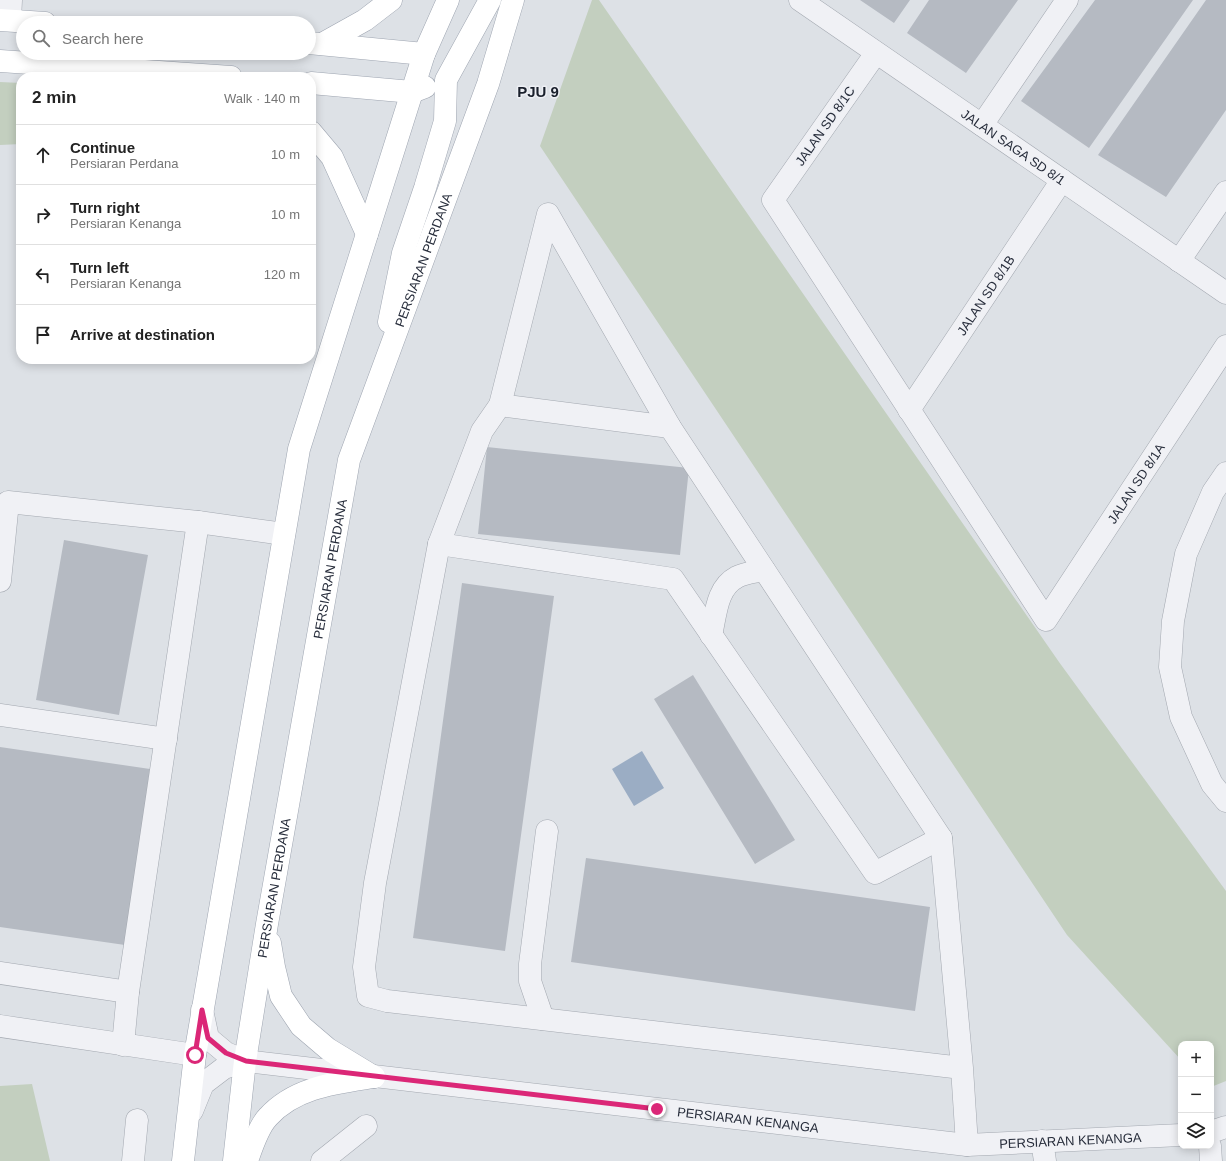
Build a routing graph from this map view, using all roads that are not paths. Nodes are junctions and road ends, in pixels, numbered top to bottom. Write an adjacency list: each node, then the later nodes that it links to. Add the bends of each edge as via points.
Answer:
1 (391, 0): 9 (main road, via 365,20)
2 (448, 0): 11 (main road)
3 (490, 0): 14 (main road)
4 (513, 0): 25 (main road, PERSIARAN PERDANA, via 488,84)
5 (800, 0): 10 (street, JALAN SAGA SD 8/1)
6 (1067, 0): 17 (street)
7 (7, 13): 8 (main road)
8 (18, 16)
9 (316, 44): 11 (main road)
10 (876, 53): 17 (street, JALAN SAGA SD 8/1); 27 (street, JALAN SD 8/1C, via 774,200)
11 (424, 54): 14 (main road); 16 (main road)
12 (0, 61): 13 (main road)
13 (159, 72)
14 (446, 80): 16 (main road); 25 (main road, via 445,121 403,253)
15 (316, 83): 16 (main road)
16 (412, 92): 21 (main road)
17 (982, 125): 19 (street, JALAN SAGA SD 8/1)
18 (316, 138): 21 (main road, via 332,157)
19 (1062, 180): 22 (street, JALAN SAGA SD 8/1); 27 (street, JALAN SD 8/1B)
20 (1226, 192): 22 (street)
21 (367, 234): 31 (main road, via 299,449)
22 (1179, 261): 23 (street, JALAN SAGA SD 8/1)
23 (1226, 293)
24 (1226, 346): 27 (street, JALAN SD 8/1A, via 1046,620)
25 (374, 393): 41 (main road, PERSIARAN PERDANA, via 349,460)
26 (500, 405): 28 (street); 28 (street, via 548,214); 32 (street, via 482,431)
27 (909, 410)
28 (670, 428): 33 (street)
29 (1226, 474): 38 (street, via 1213,492 1186,554 1173,621 1170,667 1181,716 1212,784)
30 (198, 522): 31 (street); 34 (street, via 8,502); 37 (street)
31 (284, 534): 44 (main road)
32 (439, 544): 35 (street, via 673,579); 45 (street, via 375,883 364,967 368,996 387,1001)
33 (764, 570): 35 (street, via 737,577 725,586 719,599); 40 (street)
34 (0, 581)
35 (711, 635): 40 (street, via 875,873)
36 (0, 715): 37 (street)
37 (166, 739): 43 (street)
38 (1226, 801)
39 (547, 831): 45 (street, via 530,964 530,981)
40 (941, 838): 50 (street)
41 (267, 924): 49 (main road, PERSIARAN PERDANA); 51 (main road, via 281,996 301,1026 328,1049)
42 (0, 973): 43 (street)
43 (128, 992): 47 (street)
44 (202, 1010): 48 (main road); 49 (street, PERSIARAN KENANGA, via 208,1038 226,1053)
45 (543, 1019): 50 (street)
46 (0, 1026): 47 (street)
47 (123, 1045): 48 (street)
48 (195, 1055): 53 (main road)
49 (246, 1061): 51 (street, PERSIARAN KENANGA); 53 (street, PERSIARAN KENANGA, via 224,1068 203,1084); 63 (main road, PERSIARAN PERDANA)
50 (962, 1068): 58 (street)
51 (374, 1077): 58 (street, PERSIARAN KENANGA); 64 (main road, via 325,1085 287,1100 266,1118)
52 (137, 1120): 61 (street)
53 (188, 1122): 62 (main road)
54 (366, 1126): 65 (street)
55 (1226, 1127): 56 (street)
56 (1214, 1131)
57 (1178, 1135): 60 (street, PERSIARAN KENANGA)
58 (967, 1145): 60 (street, PERSIARAN KENANGA)
59 (1210, 1149): 66 (street)
60 (1043, 1151)
61 (133, 1161)
62 (183, 1161)
63 (234, 1161)
64 (247, 1161)
65 (322, 1161)
66 (1211, 1161)

